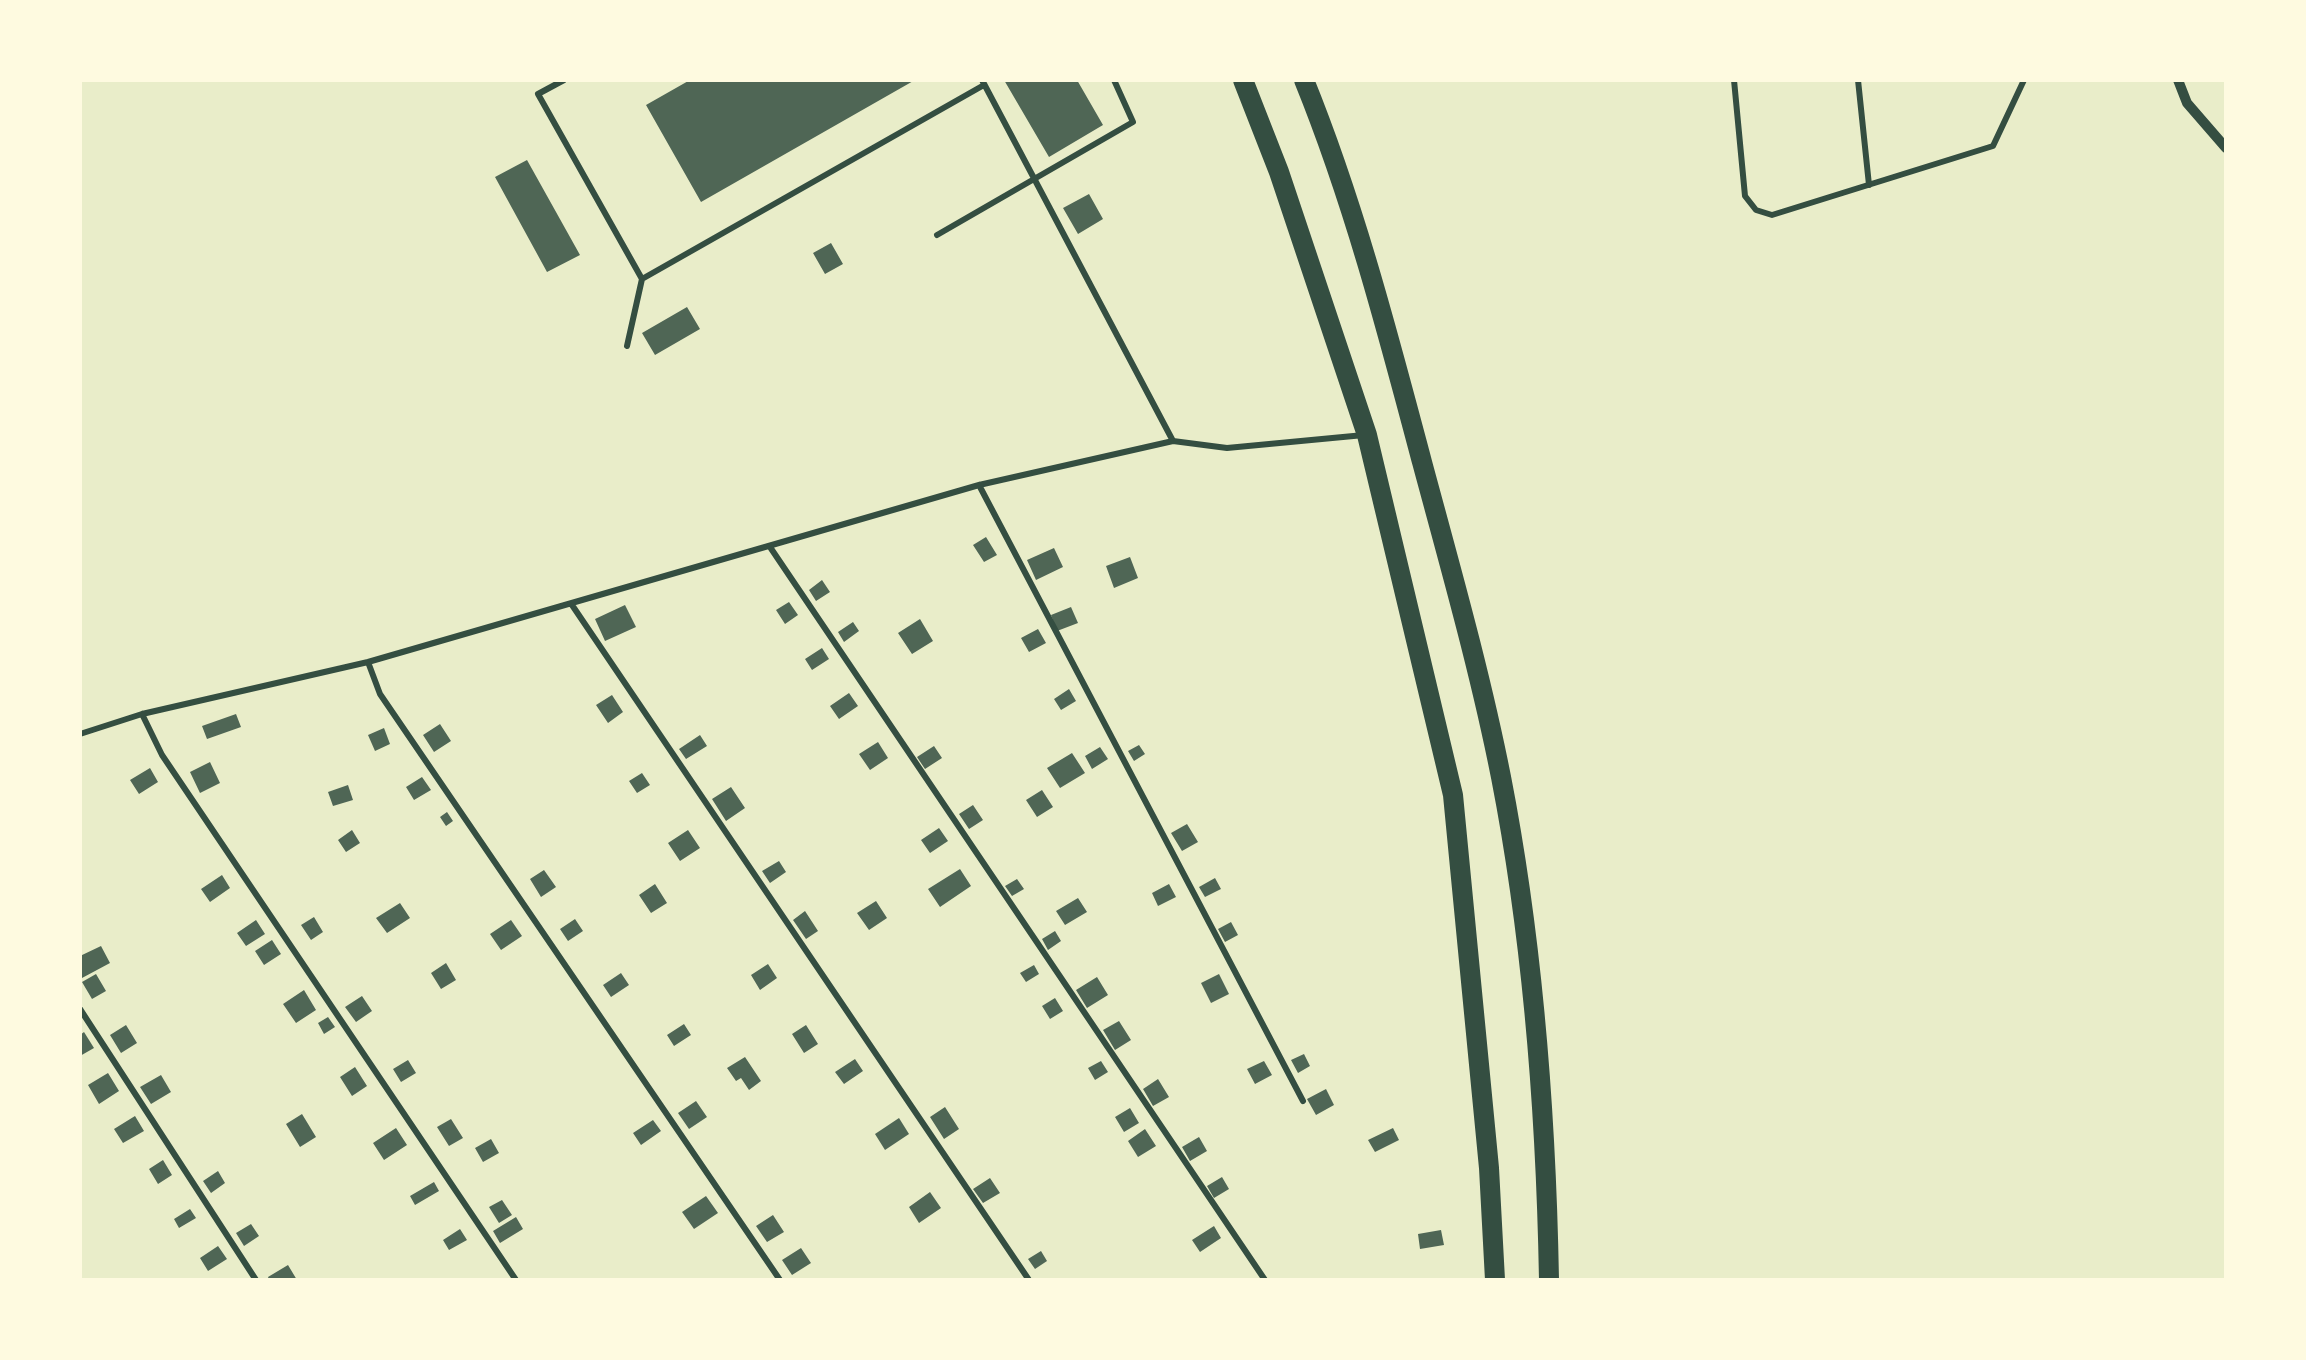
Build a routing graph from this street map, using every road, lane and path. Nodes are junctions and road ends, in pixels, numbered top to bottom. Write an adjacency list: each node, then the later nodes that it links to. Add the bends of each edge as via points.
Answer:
1 (564, 80): 14 (lane, via 538,94)
2 (1114, 80): 11 (lane, via 1133,122)
3 (1244, 80): 16 (highway)
4 (1304, 80): 32 (highway, via 1394,353 1502,780 1545,1151)
5 (1734, 80): 12 (lane, via 1746,196 1756,210 1772,215)
6 (1858, 80): 12 (lane)
7 (2024, 80): 12 (lane, via 1993,146)
8 (2178, 80): 10 (street, via 2187,103)
9 (983, 82): 11 (lane); 14 (lane)
10 (2226, 148)
11 (1035, 177): 13 (lane); 17 (lane)
12 (1868, 186)
13 (938, 235)
14 (642, 279): 15 (lane)
15 (627, 346)
16 (1367, 435): 17 (lane, via 1227,448); 31 (highway, via 1453,795)
17 (1174, 441): 18 (lane)
18 (979, 485): 19 (lane); 25 (lane)
19 (770, 547): 20 (lane); 30 (lane)
20 (572, 605): 21 (lane); 29 (lane)
21 (368, 662): 22 (lane); 28 (lane, via 380,694)
22 (142, 714): 23 (lane); 27 (lane, via 162,755)
23 (80, 734)
24 (80, 1009): 26 (lane)
25 (1303, 1101)
26 (256, 1280)
27 (516, 1280)
28 (780, 1280)
29 (1029, 1280)
30 (1265, 1280)
31 (1495, 1280)
32 (1549, 1280)

